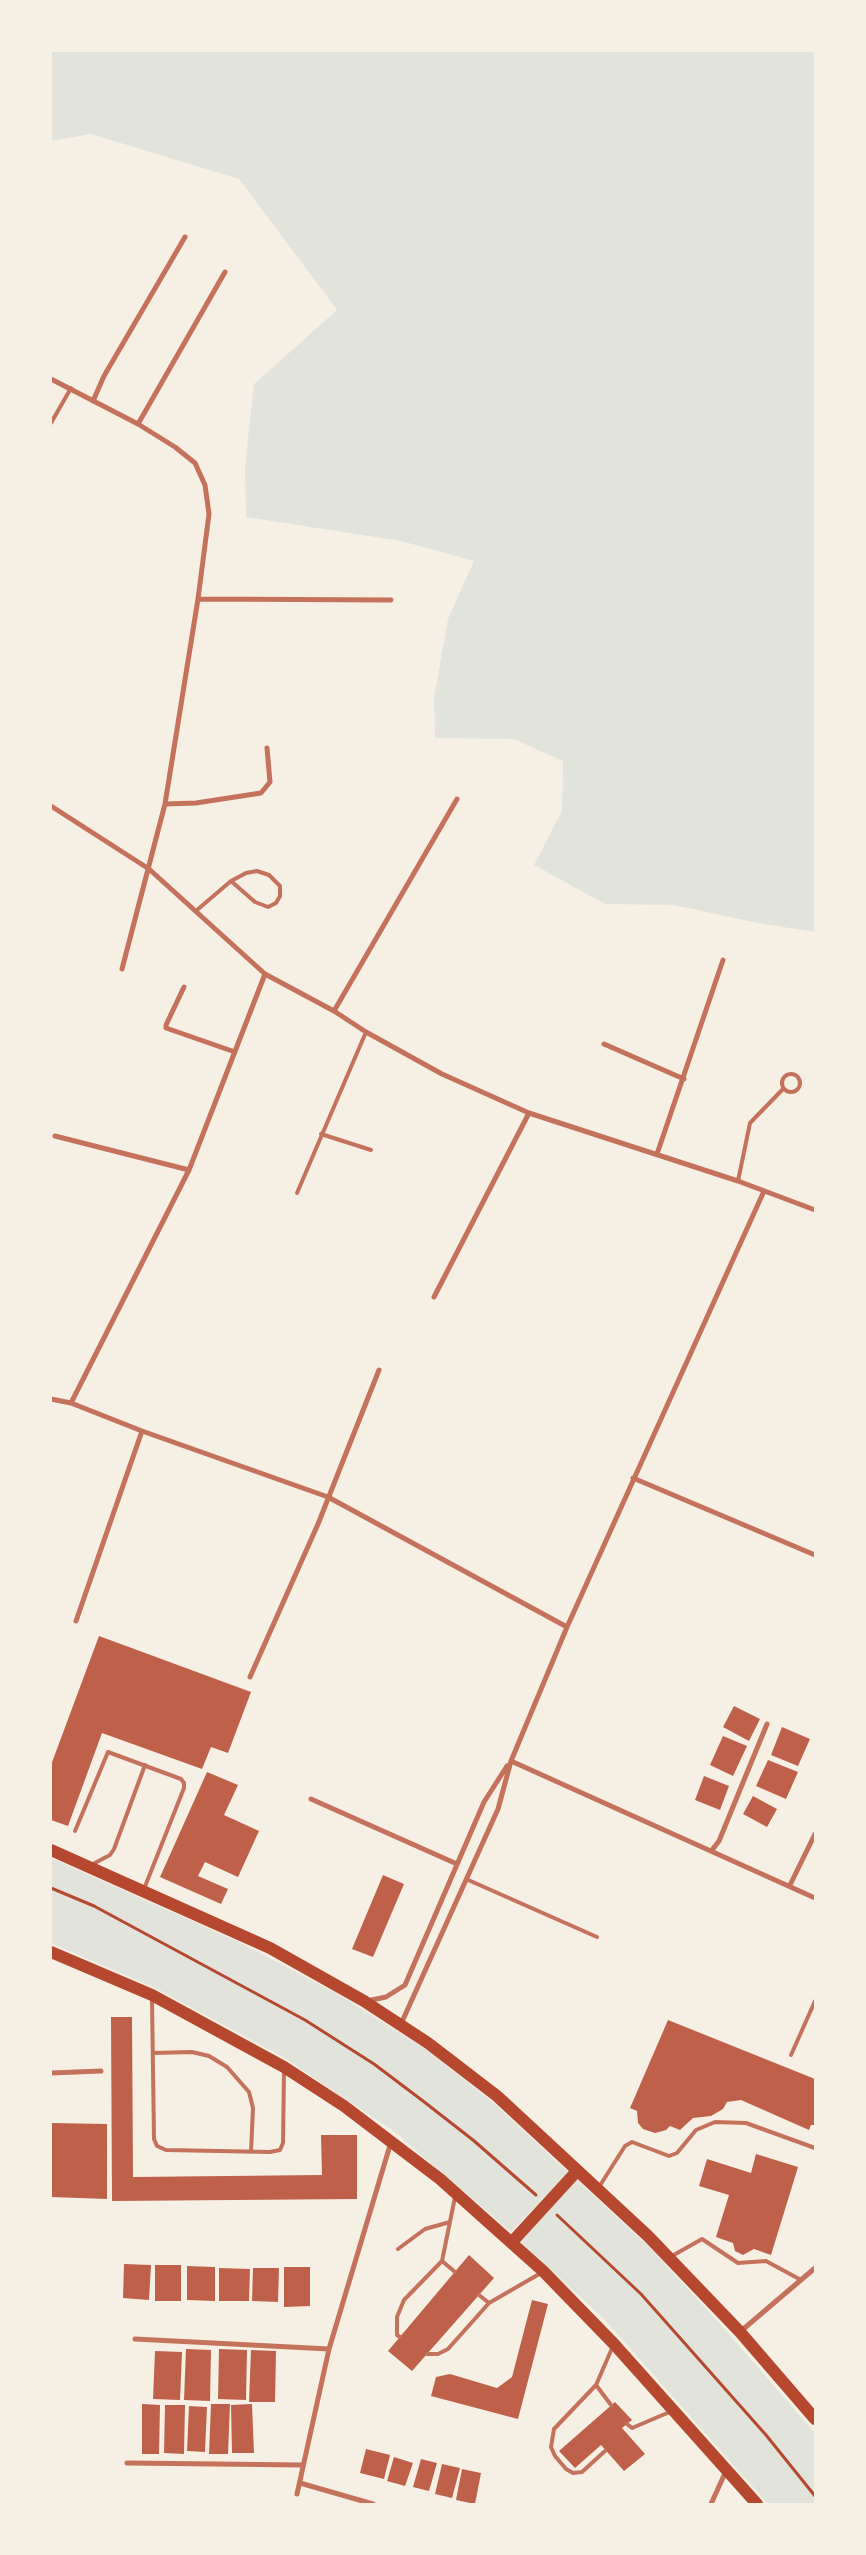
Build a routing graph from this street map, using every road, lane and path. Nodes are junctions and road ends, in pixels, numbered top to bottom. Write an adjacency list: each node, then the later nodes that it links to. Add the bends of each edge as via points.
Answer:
1 (185, 236): 5 (street, via 104,376)
2 (224, 272): 7 (street)
3 (51, 378): 4 (street)
4 (71, 388): 5 (street); 6 (lane)
5 (93, 401): 7 (street)
6 (51, 423)
7 (138, 424): 8 (street, via 195,463 205,485 209,514)
8 (198, 599): 9 (street); 12 (street)
9 (391, 600)
10 (267, 748): 12 (street, via 270,782 261,793 196,803)
11 (457, 799): 21 (street)
12 (165, 804): 14 (street)
13 (51, 806): 14 (street)
14 (149, 869): 16 (street); 18 (street)
15 (232, 881): 15 (lane, via 257,871 269,875 280,886 280,896 276,903 268,906 255,902); 16 (lane)
16 (197, 910): 19 (street)
17 (723, 960): 25 (street)
18 (122, 969)
19 (265, 974): 21 (street); 24 (street)
20 (184, 987): 24 (street, via 166,1028)
21 (334, 1011): 22 (street)
22 (366, 1032): 27 (street, via 442,1074); 28 (lane)
23 (604, 1044): 25 (street)
24 (235, 1052): 32 (street)
25 (684, 1079): 31 (street)
26 (783, 1089): 26 (lane, via 794,1092 800,1083 799,1078 788,1074 782,1083); 33 (lane, via 750,1123)
27 (529, 1113): 31 (street); 37 (street)
28 (321, 1134): 30 (lane); 35 (lane)
29 (55, 1136): 32 (street)
30 (370, 1150)
31 (657, 1154): 33 (street)
32 (189, 1170): 40 (street)
33 (738, 1181): 34 (street)
34 (764, 1191): 36 (street); 42 (street)
35 (297, 1193)
36 (815, 1210)
37 (434, 1297)
38 (379, 1370): 43 (street)
39 (51, 1399): 40 (street)
40 (71, 1403): 41 (street)
41 (142, 1431): 43 (street); 45 (street)
42 (633, 1478): 44 (street); 46 (street)
43 (328, 1497): 46 (street); 47 (street)
44 (815, 1555)
45 (76, 1620)
46 (567, 1627): 49 (street)
47 (250, 1677)
48 (767, 1724): 55 (street, via 719,1841)
49 (510, 1762): 55 (street); 56 (street, via 484,1802); 58 (street, via 498,1808)
50 (145, 1765): 52 (lane, via 112,1752 106,1754); 57 (lane, via 114,1849); 61 (lane, via 184,1783)
51 (311, 1799): 56 (street)
52 (75, 1831)
53 (815, 1834): 59 (street)
54 (51, 1850): 57 (main road)
55 (712, 1850): 59 (street)
56 (457, 1864): 66 (street, via 405,1985 386,1997)
57 (88, 1866): 61 (main road)
58 (466, 1879): 63 (lane); 68 (street)
59 (790, 1885): 62 (street)
60 (51, 1888): 80 (path, via 94,1906 305,2020 374,2064 473,2140)
61 (143, 1890): 66 (main road, via 270,1948)
62 (815, 1898)
63 (598, 1937)
64 (51, 1952): 65 (main road)
65 (152, 1995): 69 (lane); 71 (main road)
66 (364, 2001): 68 (main road)
67 (815, 2001): 70 (lane)
68 (401, 2024): 77 (main road, via 497,2096)
69 (153, 2053): 76 (lane, via 192,2052 208,2056 227,2067 249,2092 253,2108); 76 (lane, via 154,2139 157,2146 166,2150)
70 (791, 2055)
71 (284, 2067): 74 (main road); 76 (lane, via 280,2150)
72 (101, 2071): 73 (street)
73 (51, 2073)
74 (392, 2141): 79 (main road); 96 (street)
75 (815, 2148): 78 (lane, via 746,2123 716,2122 696,2130 678,2153 669,2156 632,2142 625,2146)
76 (250, 2152)
77 (577, 2171): 78 (main road); 80 (main road)
78 (598, 2189): 84 (main road)
79 (456, 2192): 81 (lane); 82 (main road)
80 (546, 2204): 82 (main road); 111 (path, via 641,2294 766,2435)
81 (450, 2222): 83 (lane, via 425,2229); 85 (lane)
82 (512, 2242): 87 (main road)
83 (398, 2249)
84 (670, 2258): 89 (lane, via 702,2239 738,2263 766,2260); 92 (main road)
85 (442, 2261): 88 (lane); 93 (lane, via 404,2300 396,2317 397,2335)
86 (815, 2268): 89 (street)
87 (543, 2271): 91 (lane); 95 (main road)
88 (455, 2272)
89 (801, 2280): 92 (street)
90 (479, 2295): 91 (lane)
91 (489, 2303): 97 (lane, via 448,2349 438,2354)
92 (740, 2332): 101 (main road)
93 (400, 2337)
94 (135, 2339): 96 (street)
95 (614, 2344): 98 (lane); 100 (main road)
96 (329, 2349): 107 (street)
97 (427, 2354)
98 (596, 2385): 99 (lane); 105 (lane, via 554,2429 551,2448 554,2456 573,2473 582,2472)
99 (611, 2405)
100 (674, 2410): 103 (lane); 108 (main road)
101 (815, 2420)
102 (627, 2424): 103 (lane)
103 (632, 2428): 104 (lane)
104 (627, 2433)
105 (606, 2451)
106 (127, 2463): 107 (street)
107 (303, 2465): 109 (street)
108 (728, 2468): 113 (street); 114 (main road)
109 (300, 2483): 110 (street); 112 (street)
110 (297, 2494)
111 (815, 2496)
112 (373, 2504)
113 (712, 2504)
114 (757, 2504)

